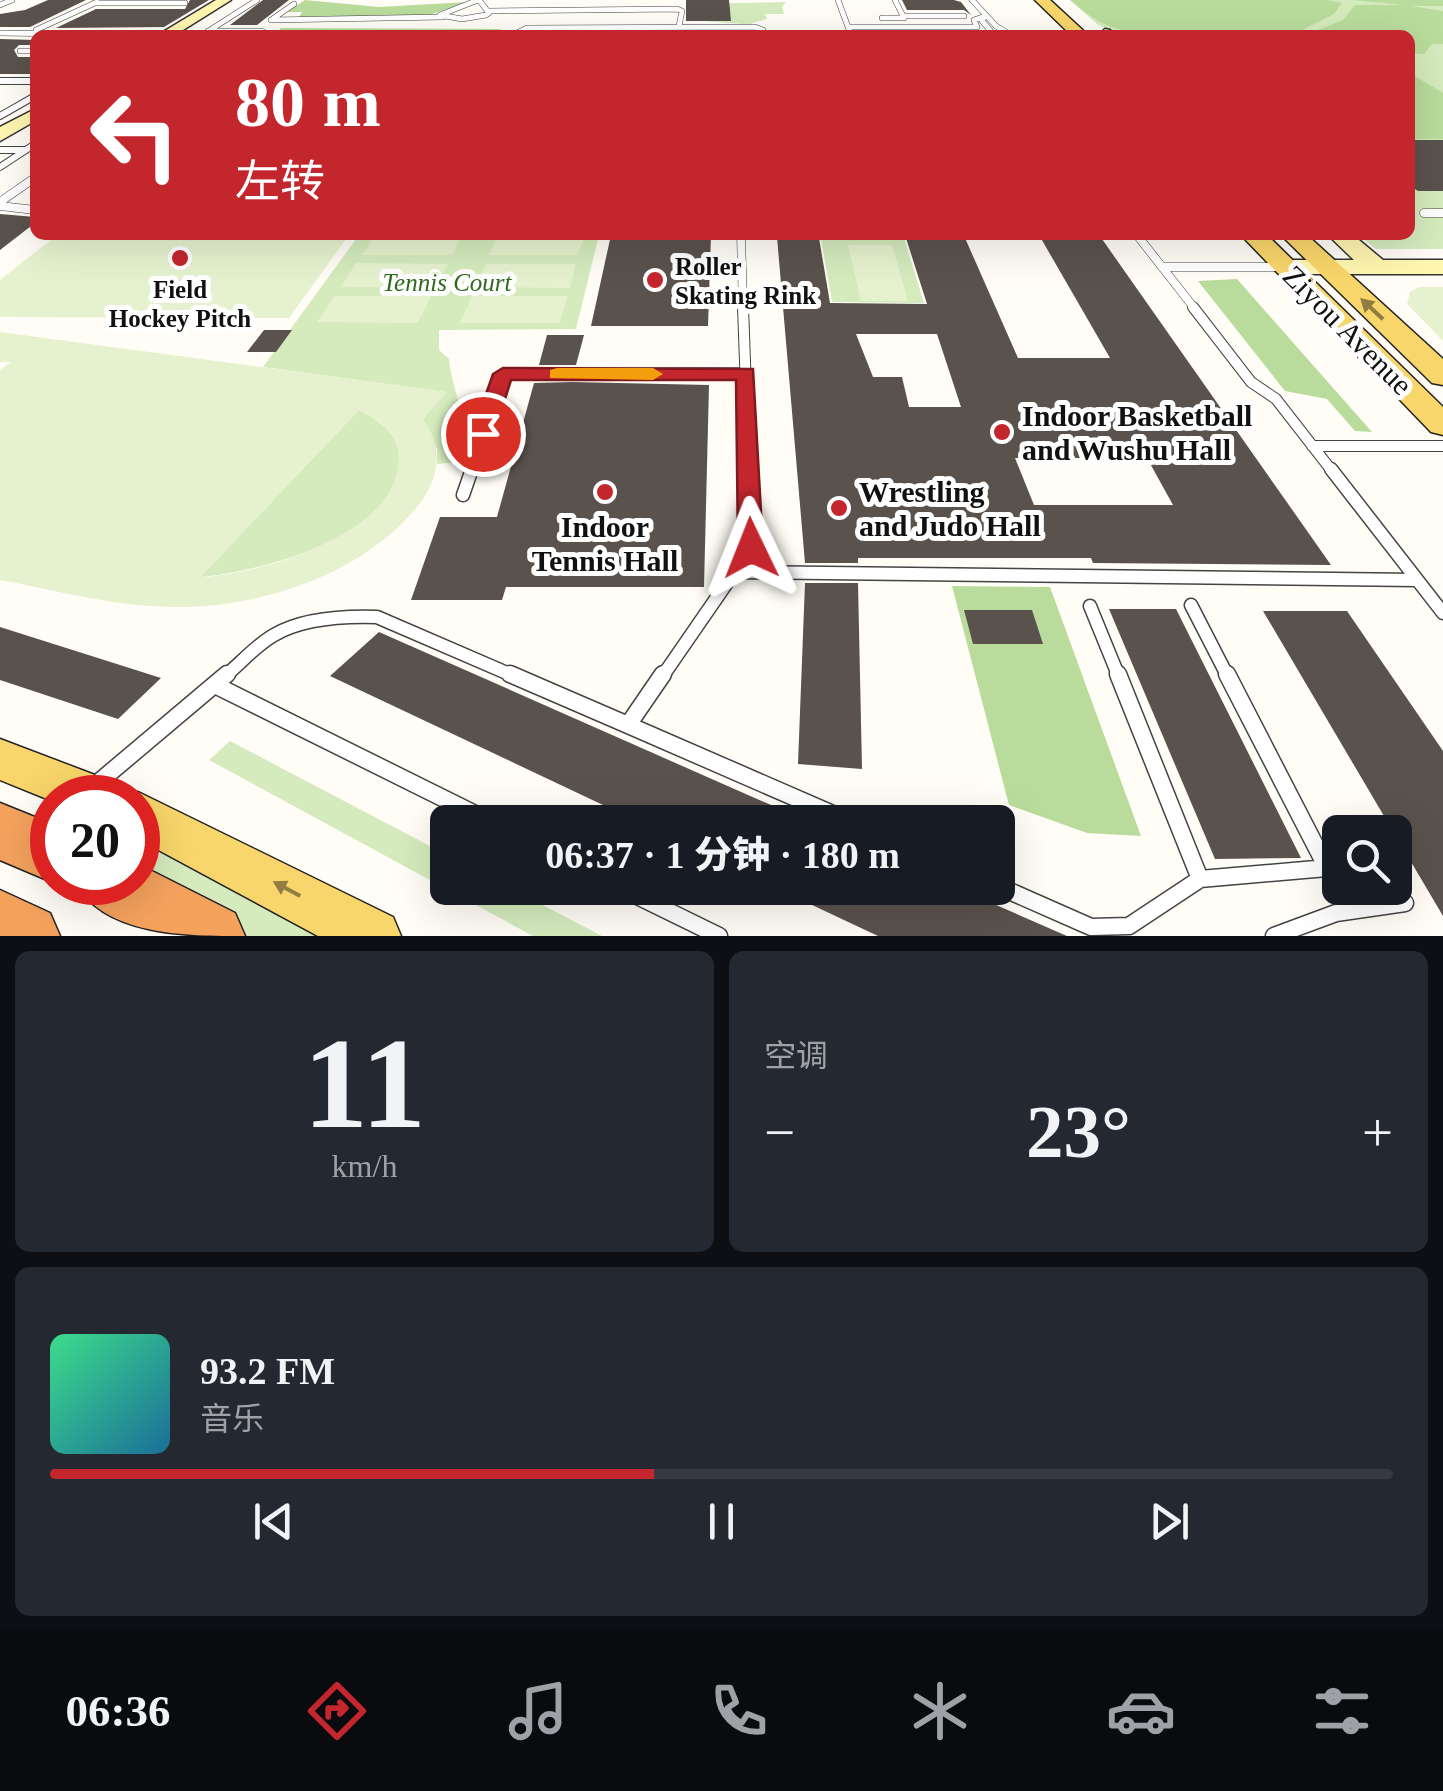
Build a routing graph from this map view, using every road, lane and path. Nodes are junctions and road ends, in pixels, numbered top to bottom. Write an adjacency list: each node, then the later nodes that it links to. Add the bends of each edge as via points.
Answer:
1 (12, 0): 13 (lane)
2 (224, 0): 28 (street)
3 (257, 0): 29 (lane)
4 (478, 0): 15 (lane); 20 (lane)
5 (838, 0): 24 (lane)
6 (895, 0): 17 (lane)
7 (972, 0): 19 (lane)
8 (1042, 0): 36 (main road)
9 (97, 2): 10 (lane); 27 (lane)
10 (122, 3): 11 (lane); 16 (lane)
11 (185, 3)
12 (294, 4): 22 (lane, via 270,20)
13 (0, 5)
14 (522, 10): 15 (lane); 23 (lane, via 680,10); 26 (lane, via 510,26)
15 (488, 11): 20 (lane, via 479,18)
16 (104, 12)
17 (903, 16): 18 (lane); 21 (lane)
18 (964, 16)
19 (985, 16): 25 (lane, via 974,20 977,27); 34 (lane); 35 (lane)
20 (443, 17): 22 (lane)
21 (882, 18)
22 (278, 20): 30 (lane)
23 (679, 26): 26 (lane); 31 (lane)
24 (848, 27): 25 (lane); 32 (lane)
25 (912, 27): 33 (lane)
26 (519, 29)
27 (36, 30)
28 (173, 30)
29 (208, 30)
30 (269, 30)
31 (763, 30)
32 (849, 30)
33 (914, 30)
34 (990, 30)
35 (1004, 30)
36 (1075, 30)
37 (0, 33): 38 (lane)
38 (30, 33)
39 (20, 51): 40 (lane)
40 (30, 51)
41 (0, 81): 42 (lane)
42 (30, 82)
43 (30, 99): 44 (lane)
44 (0, 116)
45 (30, 120): 46 (street)
46 (0, 135)
47 (30, 147): 49 (lane)
48 (0, 150): 49 (lane)
49 (26, 150): 50 (lane)
50 (0, 167)
51 (30, 182): 52 (lane)
52 (0, 204): 53 (lane)
53 (30, 209)
54 (1424, 213): 55 (lane)
55 (1443, 213)
56 (742, 240): 66 (lane)
57 (1141, 240): 61 (lane)
58 (1259, 240): 62 (main road, Ziyou Avenue)
59 (1298, 240): 63 (main road, Ziyou Avenue)
60 (1346, 240): 64 (street)
61 (1162, 267): 62 (lane); 69 (lane, via 1251,382 1276,399)
62 (1286, 267): 63 (street); 68 (main road, Ziyou Avenue)
63 (1327, 267): 64 (street); 67 (main road, Ziyou Avenue, one-way to 63)
64 (1377, 267): 65 (street)
65 (1443, 267)
66 (746, 374): 71 (lane, via 503,374); 72 (lane, via 751,548)
67 (1443, 376)
68 (1443, 425)
69 (1312, 446): 70 (lane); 73 (lane)
70 (1443, 446)
71 (463, 495)
72 (734, 572): 73 (lane); 78 (lane)
73 (1417, 580): 76 (lane)
74 (1191, 605): 87 (lane, via 1327,868)
75 (1090, 606): 87 (lane)
76 (1443, 613)
77 (215, 685): 78 (lane, via 274,635 302,624 377,616); 81 (lane); 82 (lane)
78 (628, 726): 83 (lane)
79 (0, 759): 80 (main road)
80 (41, 775)
81 (114, 775)
82 (457, 805)
83 (812, 805)
84 (160, 825): 96 (main road, one-way to 84)
85 (0, 830): 86 (highway)
86 (30, 844)
87 (1200, 878): 93 (lane, via 1128,926)
88 (1015, 894): 93 (lane)
89 (152, 905): 95 (highway)
90 (655, 905): 97 (lane)
91 (1391, 905): 98 (lane, via 1336,913)
92 (0, 922): 94 (highway)
93 (1090, 931)
94 (26, 936)
95 (211, 936)
96 (372, 936)
97 (718, 936)
98 (1274, 936)

